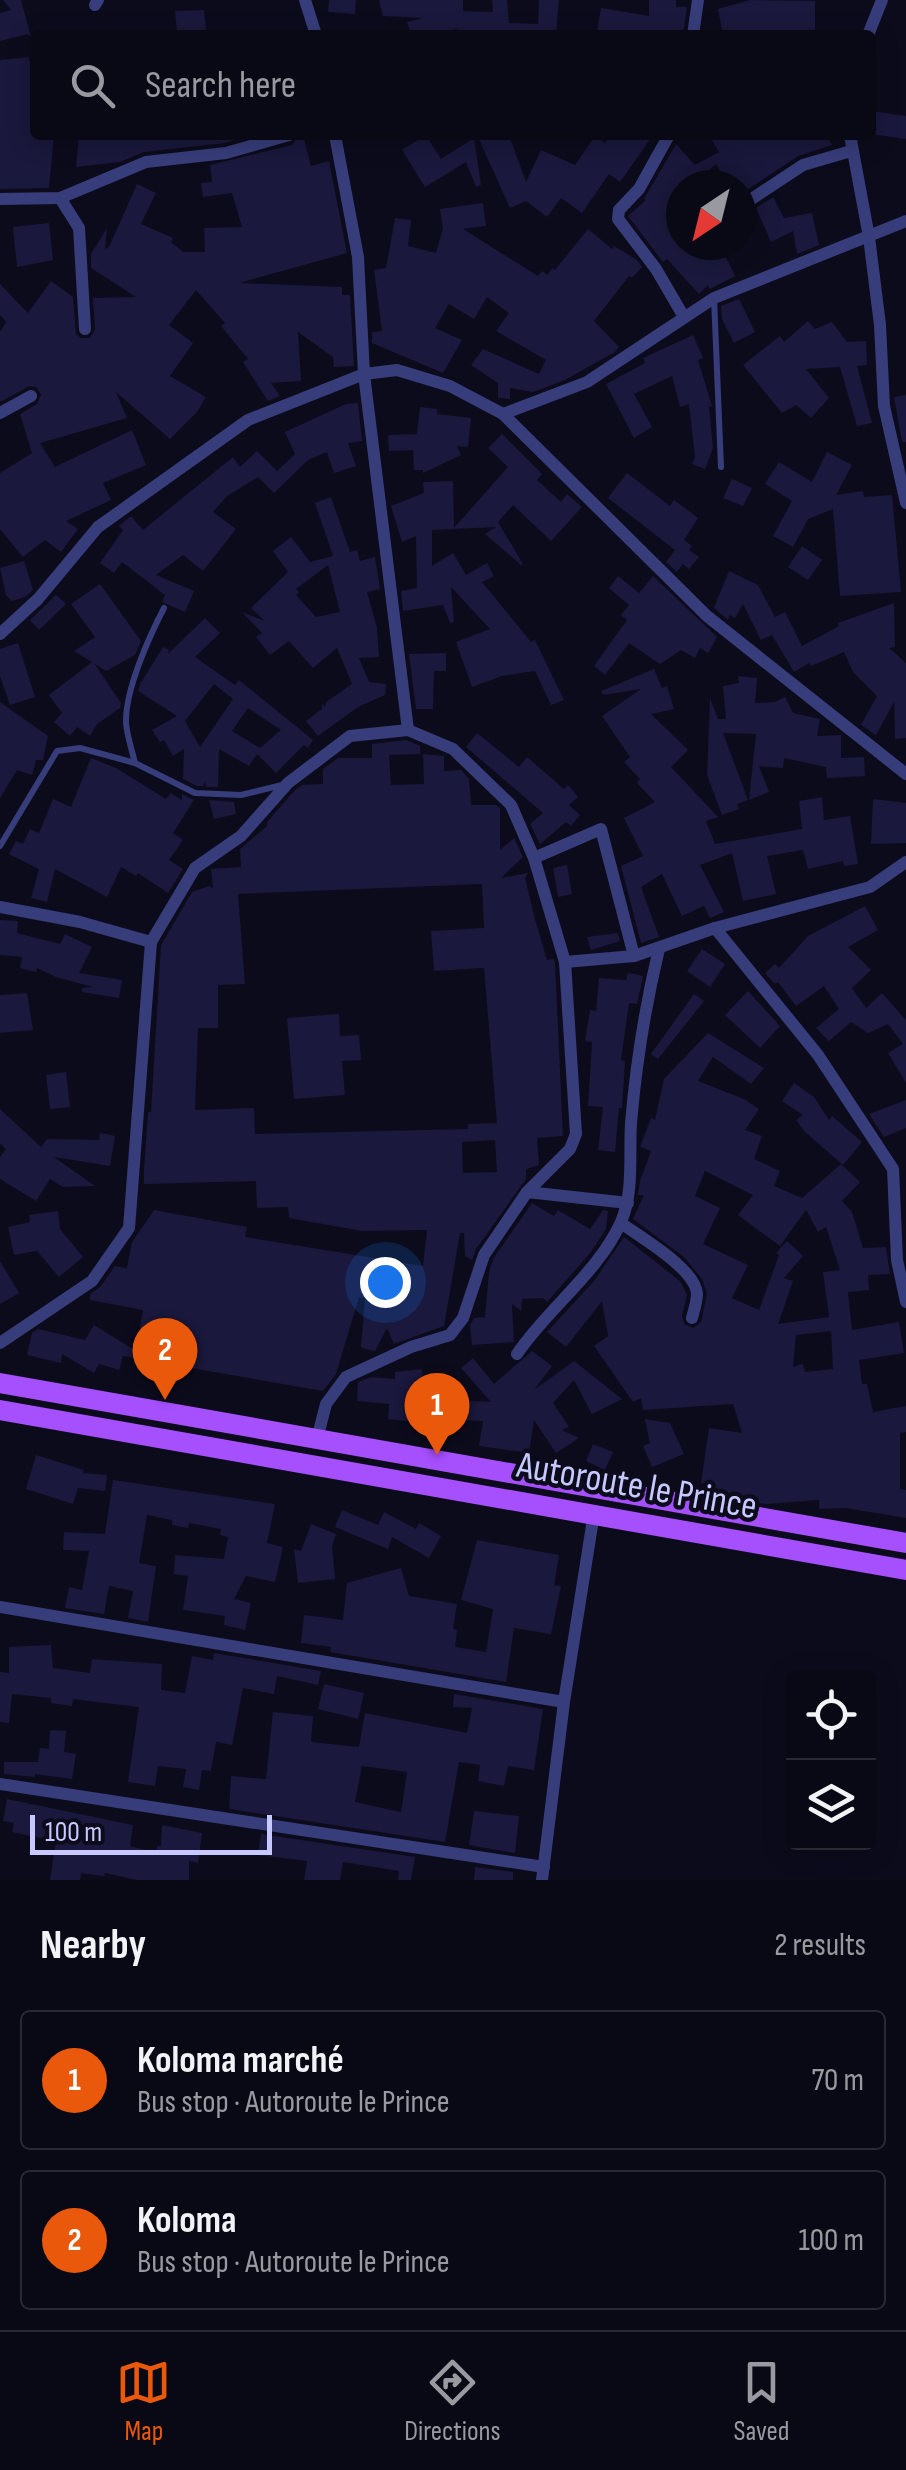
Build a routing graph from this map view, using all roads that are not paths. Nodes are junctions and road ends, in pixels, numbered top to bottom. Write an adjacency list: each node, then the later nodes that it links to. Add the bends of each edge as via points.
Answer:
1 (305, 0): 4 (street)
2 (698, 0): 5 (street)
3 (882, 0): 6 (street)
4 (314, 30)
5 (693, 30)
6 (870, 30)
7 (272, 140): 14 (street, via 146,162)
8 (336, 140): 20 (street, via 358,257)
9 (666, 140): 18 (street, via 618,218)
10 (850, 140): 11 (street)
11 (850, 151): 12 (street, via 803,165); 16 (street)
12 (756, 196)
13 (0, 198): 14 (street)
14 (60, 198): 19 (street, via 78,228)
15 (906, 221): 16 (street)
16 (870, 237): 17 (street); 25 (street, via 884,406)
17 (714, 298): 18 (street); 24 (lane)
18 (684, 317): 23 (street, via 588,382)
19 (85, 330)
20 (364, 374): 23 (street, via 397,370 432,380); 27 (street, via 248,420 98,527); 28 (street)
21 (31, 396): 22 (street)
22 (0, 414)
23 (503, 414): 30 (street, via 708,616)
24 (720, 467)
25 (906, 503)
26 (164, 608): 29 (lane, via 126,722)
27 (0, 634)
28 (408, 730): 31 (street, via 350,736); 33 (street, via 453,749 511,805)
29 (135, 762): 31 (lane, via 195,793 242,795); 32 (lane, via 80,748 57,751)
30 (906, 774)
31 (288, 783): 37 (street, via 240,836 195,868)
32 (0, 846)
33 (534, 858): 39 (street, via 600,829); 40 (street)
34 (906, 862): 36 (street, via 870,887)
35 (0, 907): 37 (street)
36 (716, 928): 38 (street); 44 (street, via 818,1054 893,1169)
37 (151, 942): 47 (street, via 128,1228 92,1281)
38 (658, 949): 39 (street); 42 (street, via 641,1026)
39 (634, 956): 40 (street)
40 (565, 962): 41 (street, via 576,1134)
41 (528, 1192): 42 (street); 51 (street, via 484,1255 463,1318 450,1334 346,1376 326,1404)
42 (628, 1203): 43 (street)
43 (620, 1223): 46 (street, via 690,1278 698,1292); 48 (street, via 596,1263)
44 (902, 1257): 45 (street)
45 (906, 1302)
46 (692, 1318)
47 (0, 1344)
48 (517, 1354)
49 (0, 1382): 51 (main road, Autoroute le Prince)
50 (0, 1410): 52 (main road, Autoroute le Prince)
51 (317, 1439): 53 (main road, Autoroute le Prince)
52 (594, 1513): 54 (main road, Autoroute le Prince); 56 (street)
53 (906, 1542)
54 (906, 1570)
55 (0, 1607): 56 (street)
56 (564, 1702): 58 (street)
57 (0, 1784): 58 (street)
58 (543, 1874)

